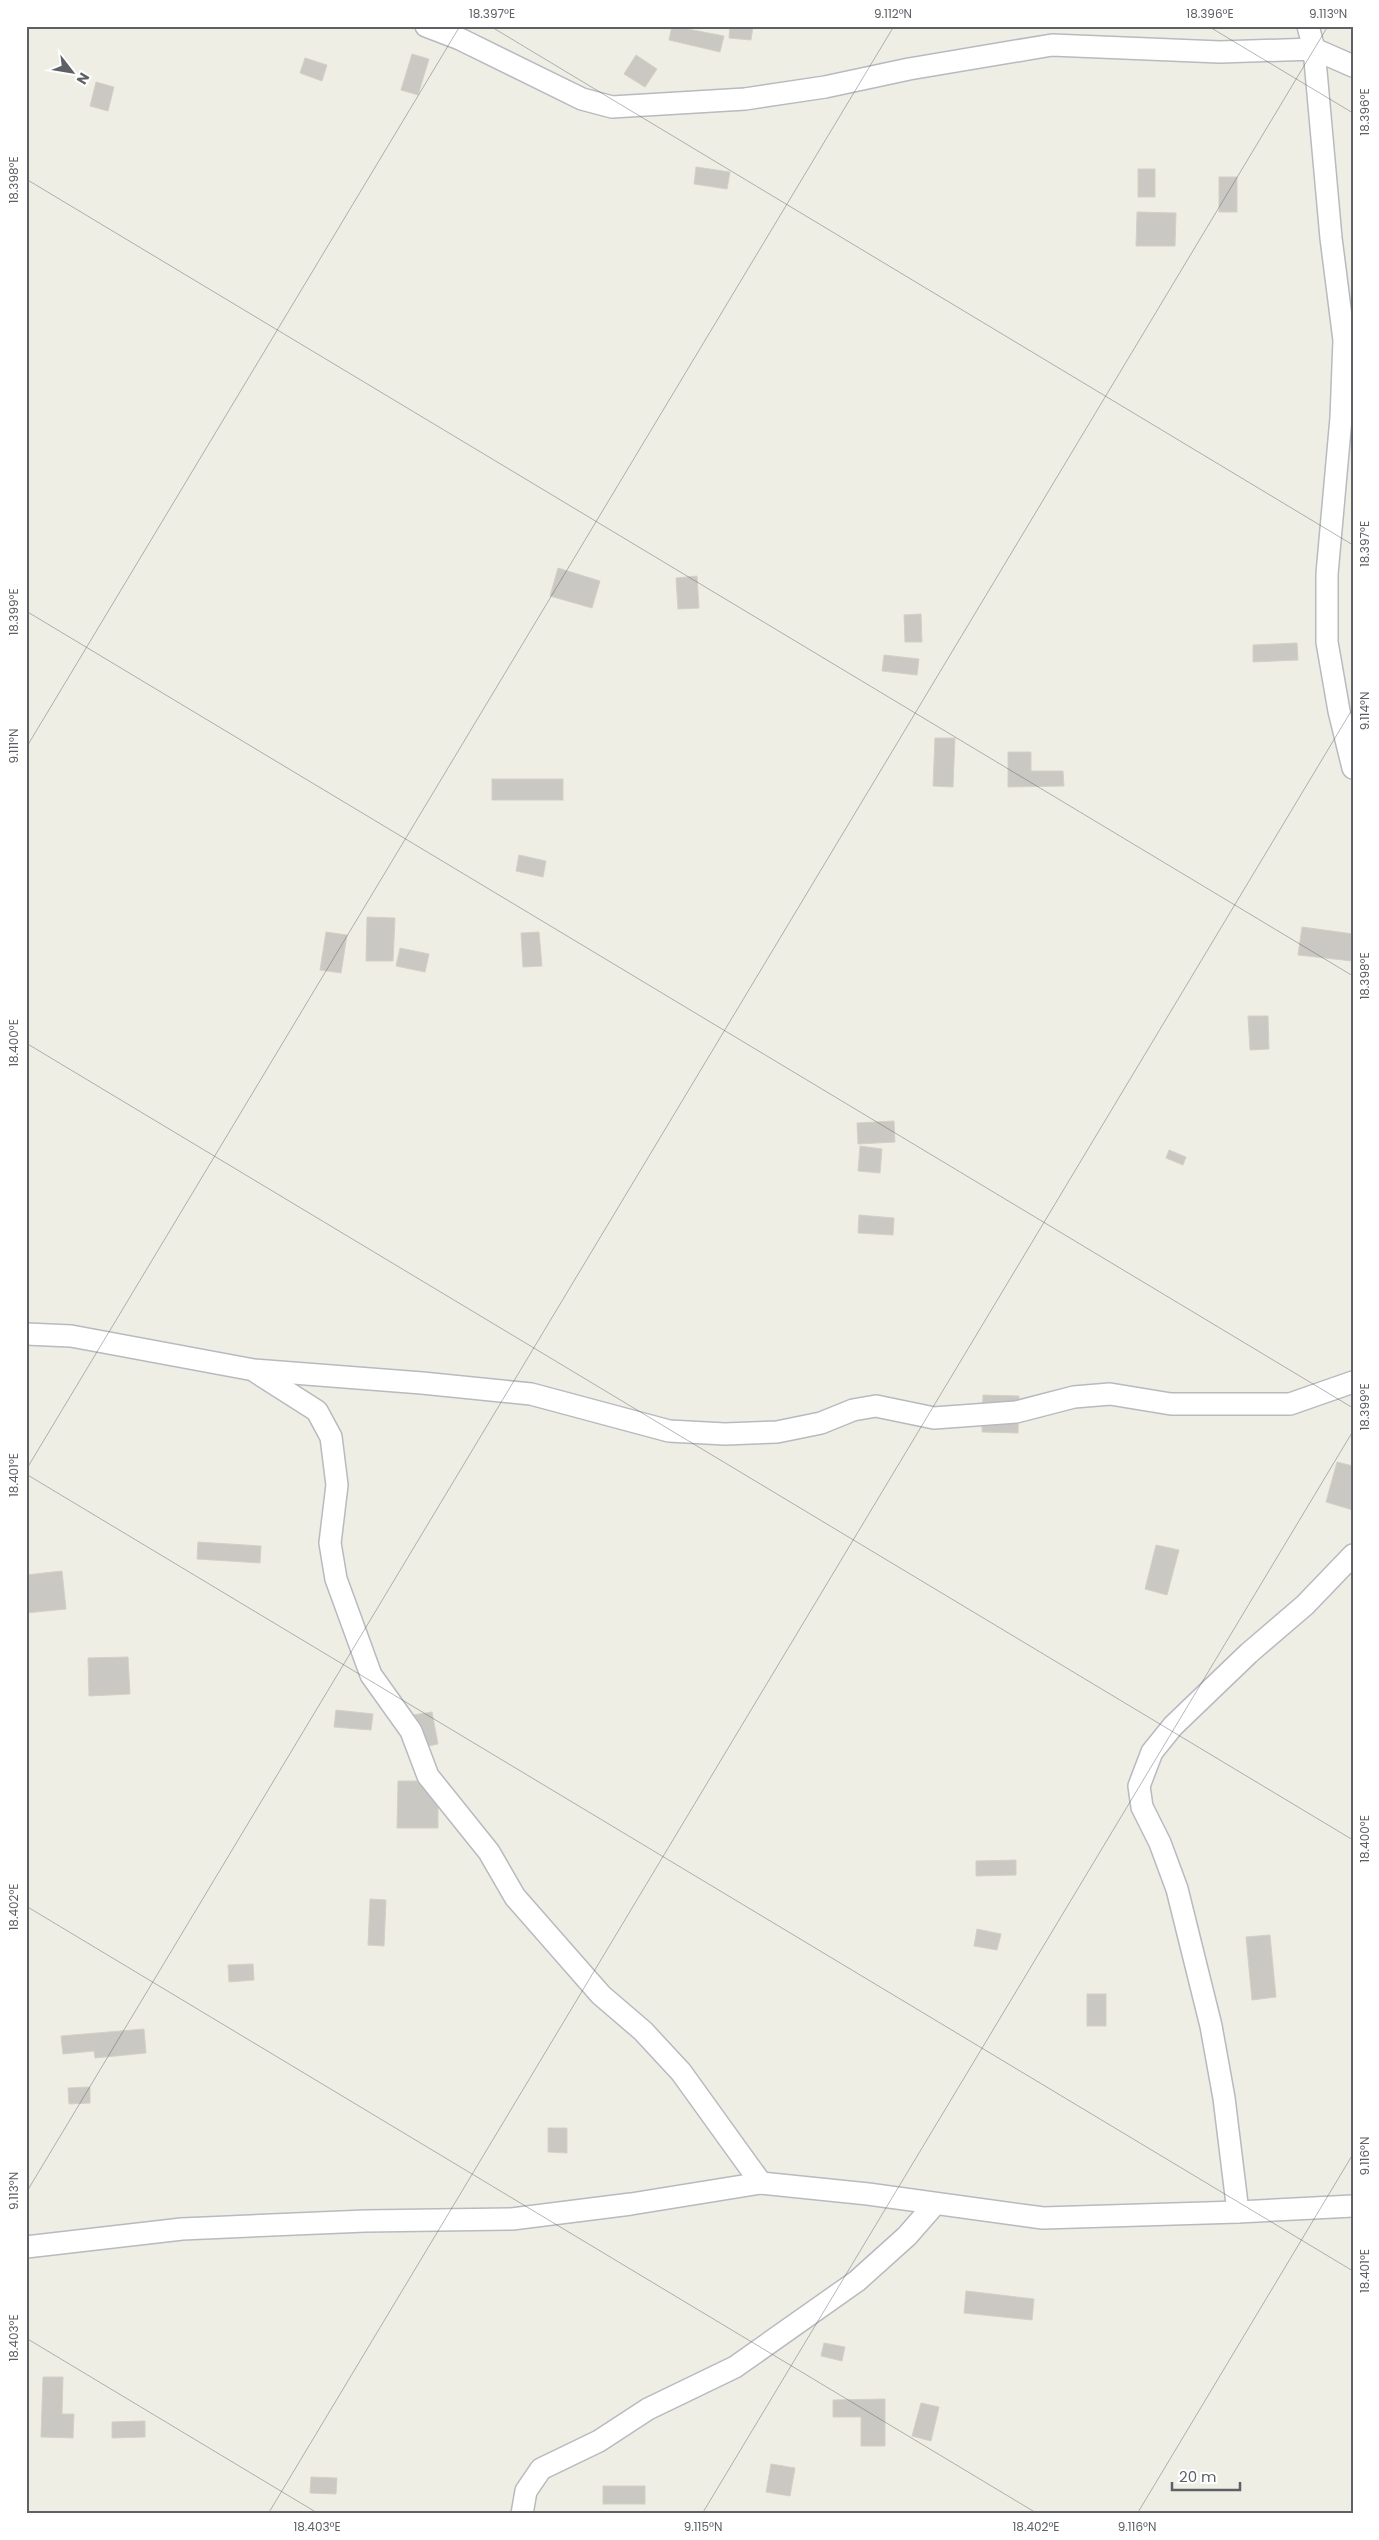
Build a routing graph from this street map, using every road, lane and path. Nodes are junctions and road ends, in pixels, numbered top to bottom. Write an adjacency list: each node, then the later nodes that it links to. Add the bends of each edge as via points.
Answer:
1 (426, 26): 3 (street, via 460,39 582,100 612,107 745,99 1052,45 1220,52)
2 (1308, 26): 3 (street)
3 (1314, 49): 4 (street); 5 (street, via 1344,340 1341,418 1327,574 1327,642)
4 (1353, 66)
5 (1353, 768)
6 (26, 1334): 7 (street, via 71,1336)
7 (254, 1370): 8 (street, via 531,1394 669,1431 725,1434 777,1432 876,1406 934,1418 1016,1412 1074,1397 1110,1394 1171,1404 1290,1404); 10 (street, via 317,1411 331,1437 337,1485 330,1544 336,1579 371,1674 411,1731 428,1776 489,1852 516,1897 601,1995 643,2031 681,2072)
8 (1353, 1382)
9 (1353, 1555): 13 (street, via 1305,1605 1173,1726 1152,1752 1139,1786 1142,1807 1160,1843 1177,1890 1211,2026 1224,2098)
10 (761, 2183): 11 (street); 14 (street, via 512,2219 182,2229)
11 (935, 2204): 13 (street, via 1043,2218); 15 (street, via 907,2236 857,2281 735,2367 648,2409 599,2441 541,2469 526,2491)
12 (1353, 2206): 13 (street)
13 (1238, 2212)
14 (26, 2248)
15 (523, 2513)

